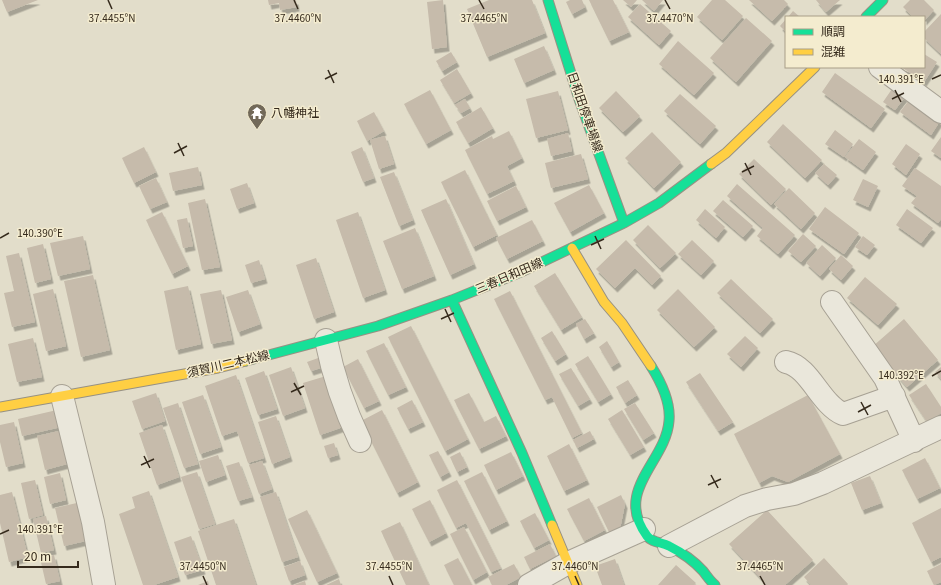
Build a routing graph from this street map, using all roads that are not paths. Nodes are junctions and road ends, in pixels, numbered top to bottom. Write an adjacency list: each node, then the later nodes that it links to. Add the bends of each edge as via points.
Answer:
1 (548, 0): 7 (main road, 日和田停車場線, via 579,99)
2 (883, 0): 3 (main road)
3 (867, 16)
4 (814, 68): 7 (main road, 三春日和田線, via 726,152 670,196)
5 (881, 68): 6 (street)
6 (941, 112)
7 (624, 223): 8 (main road, 三春日和田線)
8 (572, 248): 9 (main road, 三春日和田線); 19 (main road, via 585,274 653,370 668,404 669,429 649,464 636,498 638,518)
9 (452, 300): 11 (main road, 須賀川二本松線, via 378,326); 21 (main road, via 522,453)
10 (832, 302): 14 (street, via 869,352)
11 (326, 340): 13 (main road, 須賀川二本松線, via 218,368); 17 (street, via 338,388)
12 (786, 362): 14 (street, via 792,364 811,381 827,402 843,414)
13 (62, 396): 15 (main road, 須賀川二本松線); 22 (street, via 93,522)
14 (894, 396): 18 (street)
15 (0, 406)
16 (941, 427): 18 (street)
17 (360, 441)
18 (914, 441): 20 (street, via 823,484 746,506)
19 (644, 529): 20 (main road, via 648,537); 21 (street)
20 (669, 546): 25 (main road, via 702,571)
21 (568, 563): 23 (street); 24 (main road)
22 (104, 585)
23 (529, 585)
24 (577, 585)
25 (715, 585)

